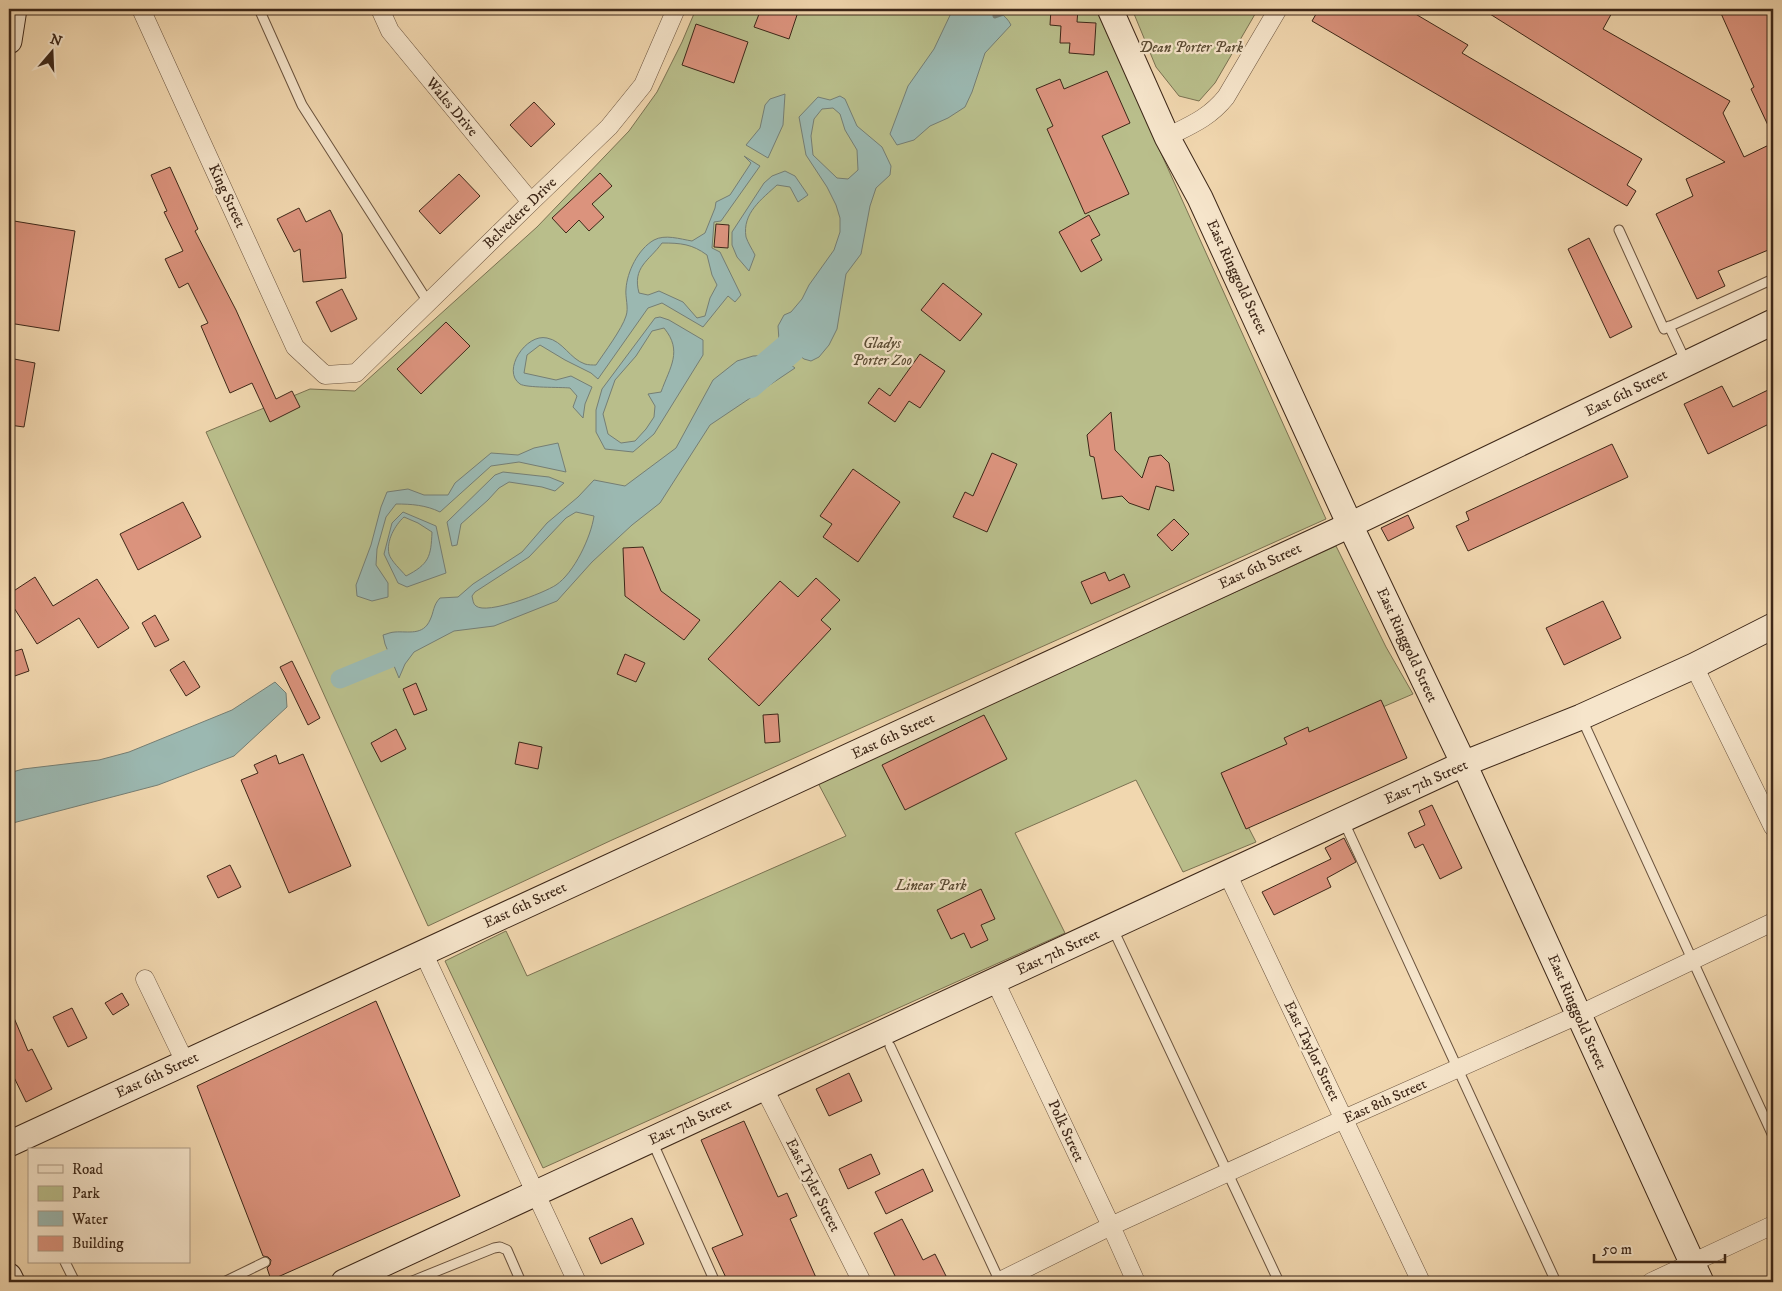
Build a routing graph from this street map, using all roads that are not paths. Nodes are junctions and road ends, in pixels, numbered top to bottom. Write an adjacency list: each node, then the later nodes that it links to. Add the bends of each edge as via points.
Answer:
1 (14, 9): 8 (main road)
2 (141, 9): 17 (street, King Street, via 295,347)
3 (259, 9): 13 (lane, via 302,106)
4 (380, 9): 10 (street, Wales Drive, via 390,31)
5 (676, 9): 10 (street, Belvedere Drive, via 642,85 609,127)
6 (1110, 9): 9 (main road, East Ringgold Street)
7 (1278, 9): 9 (street, via 1216,109 1202,120)
8 (9, 41)
9 (1167, 137): 18 (main road, East Ringgold Street, via 1200,198)
10 (530, 202): 13 (street, Belvedere Drive)
11 (1620, 230): 15 (lane, via 1664,329)
12 (1773, 279): 15 (lane)
13 (428, 302): 17 (street, Belvedere Drive, via 356,373)
14 (1773, 322): 16 (main road, East 6th Street)
15 (1669, 326): 16 (lane)
16 (1687, 363): 18 (main road, East 6th Street)
17 (325, 375)
18 (1350, 525): 22 (main road, East Ringgold Street); 28 (main road, East 6th Street)
19 (1773, 626): 20 (main road, East 7th Street)
20 (1694, 666): 21 (main road, East 7th Street); 24 (street)
21 (1581, 717): 22 (main road, East 7th Street); 29 (lane)
22 (1462, 764): 23 (main road, East 7th Street); 32 (main road, East Ringgold Street)
23 (1343, 820): 25 (main road, East 7th Street); 35 (lane)
24 (1773, 827)
25 (1227, 874): 27 (main road, East 7th Street); 37 (street, East Taylor Street)
26 (1773, 922): 29 (street, East 8th Street)
27 (1112, 927): 31 (main road, East 7th Street); 41 (lane)
28 (423, 952): 34 (main road, East 6th Street); 42 (street)
29 (1692, 961): 32 (street, East 8th Street); 38 (lane)
30 (146, 978): 34 (street)
31 (995, 981): 36 (main road, East 7th Street); 44 (street, Polk Street)
32 (1578, 1015): 35 (street, East 8th Street); 47 (main road, East Ringgold Street)
33 (890, 1046): 58 (lane)
34 (185, 1062): 40 (main road, East 6th Street)
35 (1459, 1068): 37 (street, East 8th Street); 62 (lane)
36 (764, 1088): 39 (main road, East 7th Street); 57 (street, East Tyler Street)
37 (1344, 1119): 41 (street, East 8th Street); 61 (street, East Taylor Street)
38 (1773, 1136)
39 (651, 1140): 42 (main road, East 7th Street); 56 (lane)
40 (23, 1141)
41 (1226, 1173): 44 (street, East 8th Street); 60 (lane)
42 (536, 1194): 52 (main road, East 7th Street); 55 (street)
43 (1773, 1225): 47 (street)
44 (1111, 1226): 58 (street, East 8th Street); 59 (street, Polk Street)
45 (265, 1262): 51 (lane)
46 (66, 1264): 50 (lane)
47 (1696, 1273): 63 (street)
48 (9, 1276): 49 (main road)
49 (12, 1282)
50 (75, 1282)
51 (224, 1282)
52 (344, 1282)
53 (410, 1282): 54 (lane, via 494,1248 507,1250)
54 (521, 1282)
55 (577, 1282)
56 (716, 1282)
57 (862, 1282)
58 (999, 1282)
59 (1136, 1282)
60 (1279, 1282)
61 (1421, 1282)
62 (1556, 1282)
63 (1651, 1282)

